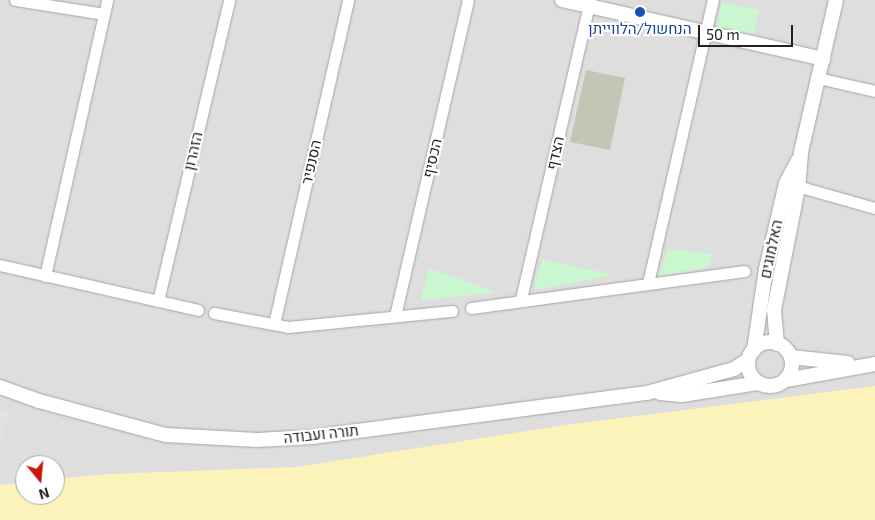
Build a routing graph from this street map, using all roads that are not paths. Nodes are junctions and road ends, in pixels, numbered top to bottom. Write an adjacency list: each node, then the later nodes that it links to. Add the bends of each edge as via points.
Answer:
1 (15, 0): 10 (street)
2 (107, 0): 10 (street)
3 (229, 0): 22 (street, הזהרון)
4 (348, 0): 28 (street, הסנפיר)
5 (468, 0): 27 (street, הכסיף)
6 (562, 0): 9 (street)
7 (713, 0): 11 (street)
8 (836, 0): 12 (street, האלמוגים)
9 (589, 3): 11 (street); 21 (street, הצדף)
10 (104, 14): 19 (street)
11 (707, 32): 12 (street); 20 (street)
12 (823, 59): 13 (street, האלמוגים)
13 (818, 78): 14 (street); 15 (street, האלמוגים)
14 (875, 91)
15 (792, 185): 16 (street); 29 (street, האלמוגים, via 774,310); 30 (street, האלמוגים, via 766,269)
16 (875, 208)
17 (0, 266): 19 (street)
18 (745, 271): 20 (street)
19 (45, 276): 22 (street)
20 (648, 284): 21 (street)
21 (521, 299): 23 (street)
22 (158, 301): 24 (street)
23 (471, 308)
24 (198, 310)
25 (452, 311): 27 (street)
26 (214, 313): 28 (street)
27 (395, 316): 28 (street, via 288,327)
28 (274, 324)
29 (777, 344): 30 (street, via 764,343); 31 (street)
30 (751, 355): 34 (street, via 750,374); 36 (street, תורה ועבודה, via 734,369)
31 (790, 357): 32 (street); 33 (street, via 791,369)
32 (872, 364): 33 (street)
33 (786, 380): 34 (street, via 773,386)
34 (759, 383): 36 (street, תורה ועבודה, via 682,395)
35 (0, 387): 36 (street, תורה ועבודה, via 166,435 257,440 312,436)
36 (647, 392)

